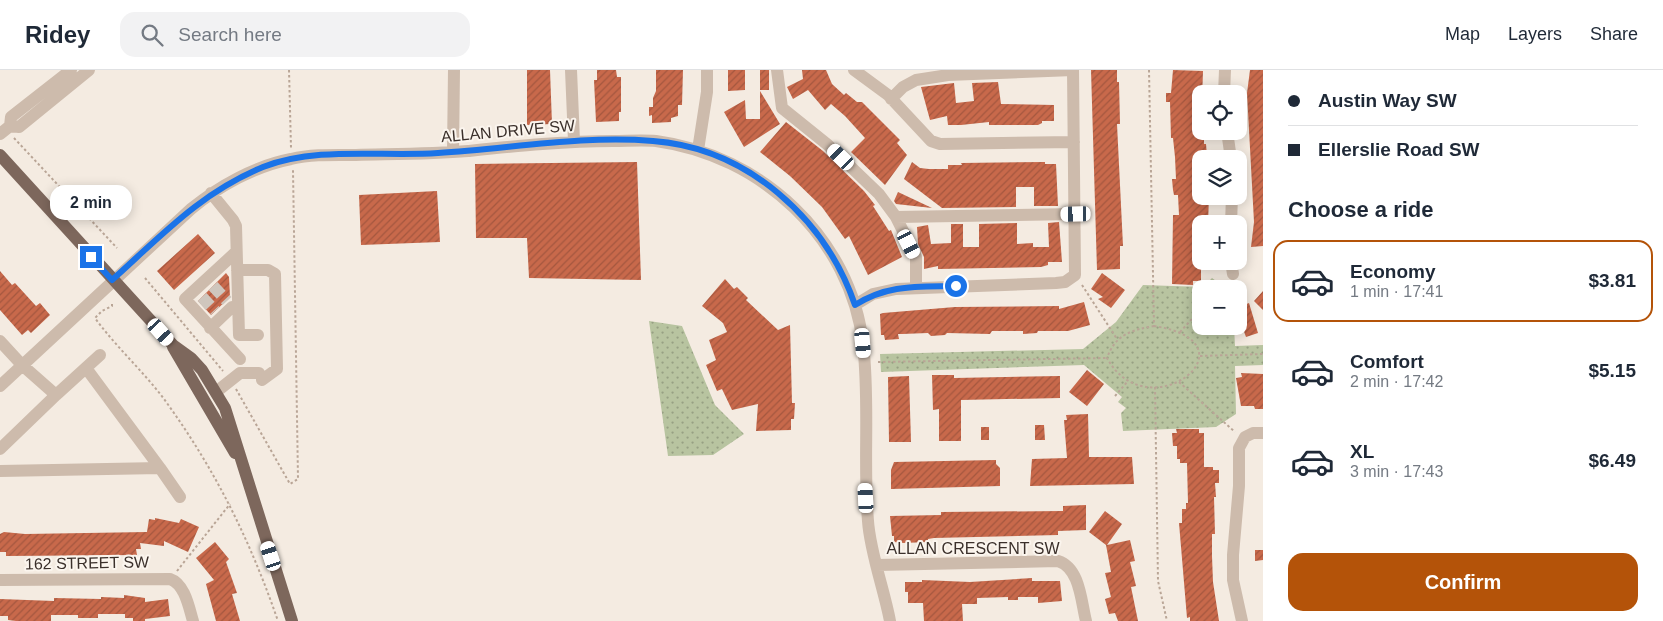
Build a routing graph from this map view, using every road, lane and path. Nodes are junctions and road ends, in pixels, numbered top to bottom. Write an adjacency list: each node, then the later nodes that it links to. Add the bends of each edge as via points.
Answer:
1 (71, 70): 13 (street)
2 (89, 70): 13 (street)
3 (289, 70): 21 (path)
4 (454, 70): 19 (street)
5 (571, 70): 16 (street)
6 (707, 70): 18 (street)
7 (777, 70): 24 (street, via 782,108 828,144 879,194)
8 (854, 70): 14 (street)
9 (1073, 70): 14 (street, via 932,77 916,80); 17 (street)
10 (1149, 70): 38 (path)
11 (1225, 70): 12 (street)
12 (1224, 85)
13 (57, 88): 15 (street, via 11,117)
14 (891, 99): 17 (street, via 931,141 940,144)
15 (6, 130): 25 (path)
16 (574, 141): 18 (street, ALLAN DRIVE SW, via 652,141); 19 (street, ALLAN DRIVE SW)
17 (1074, 142): 23 (street)
18 (698, 150): 36 (street, ALLAN DRIVE SW, via 754,175 786,199 829,249 842,271)
19 (453, 152): 21 (street, ALLAN DRIVE SW)
20 (0, 156): 32 (main road)
21 (292, 159): 22 (street, ALLAN DRIVE SW, via 263,167); 54 (path, via 298,479 290,484)
22 (211, 193): 26 (street, via 233,220); 32 (street, ALLAN DRIVE SW)
23 (1076, 214): 24 (street); 30 (street)
24 (896, 217): 33 (street, via 916,257)
25 (117, 248)
26 (236, 252): 27 (street); 39 (street, via 210,283 185,300)
27 (237, 270): 34 (street); 54 (street, via 268,270 275,274 277,369 261,377)
28 (1232, 270): 29 (street)
29 (1233, 274)
30 (1075, 275): 33 (street, via 1065,282 1056,283); 43 (path)
31 (145, 278): 54 (path)
32 (112, 280): 45 (main road); 52 (street, ALLAN DRIVE SW)
33 (916, 287): 36 (street, via 872,294)
34 (232, 303): 39 (street, via 218,314); 41 (street)
35 (112, 304): 69 (path, via 96,315 96,320 163,398)
36 (855, 305): 70 (street, ALLAN DRIVE SW, via 865,365 868,526)
37 (1192, 319): 40 (path)
38 (1154, 326): 40 (path); 43 (path)
39 (210, 328): 50 (street)
40 (1180, 332): 48 (path, via 1194,343)
41 (239, 335): 42 (street); 50 (street)
42 (258, 335)
43 (1117, 339): 49 (path)
44 (0, 341): 52 (street)
45 (172, 345): 59 (main road, via 191,358); 65 (main road)
46 (1263, 354): 48 (path)
47 (100, 356): 53 (street)
48 (1200, 356): 56 (path, via 1193,373)
49 (1107, 358): 51 (path); 55 (path, via 1114,371)
50 (240, 359): 54 (street)
51 (878, 362)
52 (22, 365): 57 (street, ALLAN DRIVE SW); 60 (street)
53 (86, 368): 60 (street); 66 (street)
54 (236, 377): 59 (street)
55 (1128, 381): 58 (path); 61 (path)
56 (1179, 382): 58 (path); 63 (path)
57 (0, 386)
58 (1155, 387): 78 (path, via 1158,580)
59 (216, 392): 65 (main road, via 234,430)
60 (56, 395): 64 (street)
61 (1115, 396)
62 (1263, 433): 63 (street, via 1252,433)
63 (1243, 439): 79 (street, via 1233,562 1235,592)
64 (0, 449)
65 (242, 466): 75 (main road)
66 (160, 468): 67 (street); 68 (street)
67 (0, 471)
68 (180, 497)
69 (230, 504): 72 (path); 74 (path, via 254,554)
70 (877, 565): 76 (street, ALLAN DRIVE SW); 77 (street, ALLAN CRESCENT SW, via 1058,561 1073,571)
71 (0, 580): 72 (street, 162 STREET SW)
72 (172, 580): 73 (street, via 186,598)
73 (193, 621)
74 (278, 621)
75 (292, 621)
76 (890, 621)
77 (1086, 621)
78 (1167, 621)
79 (1242, 621)

